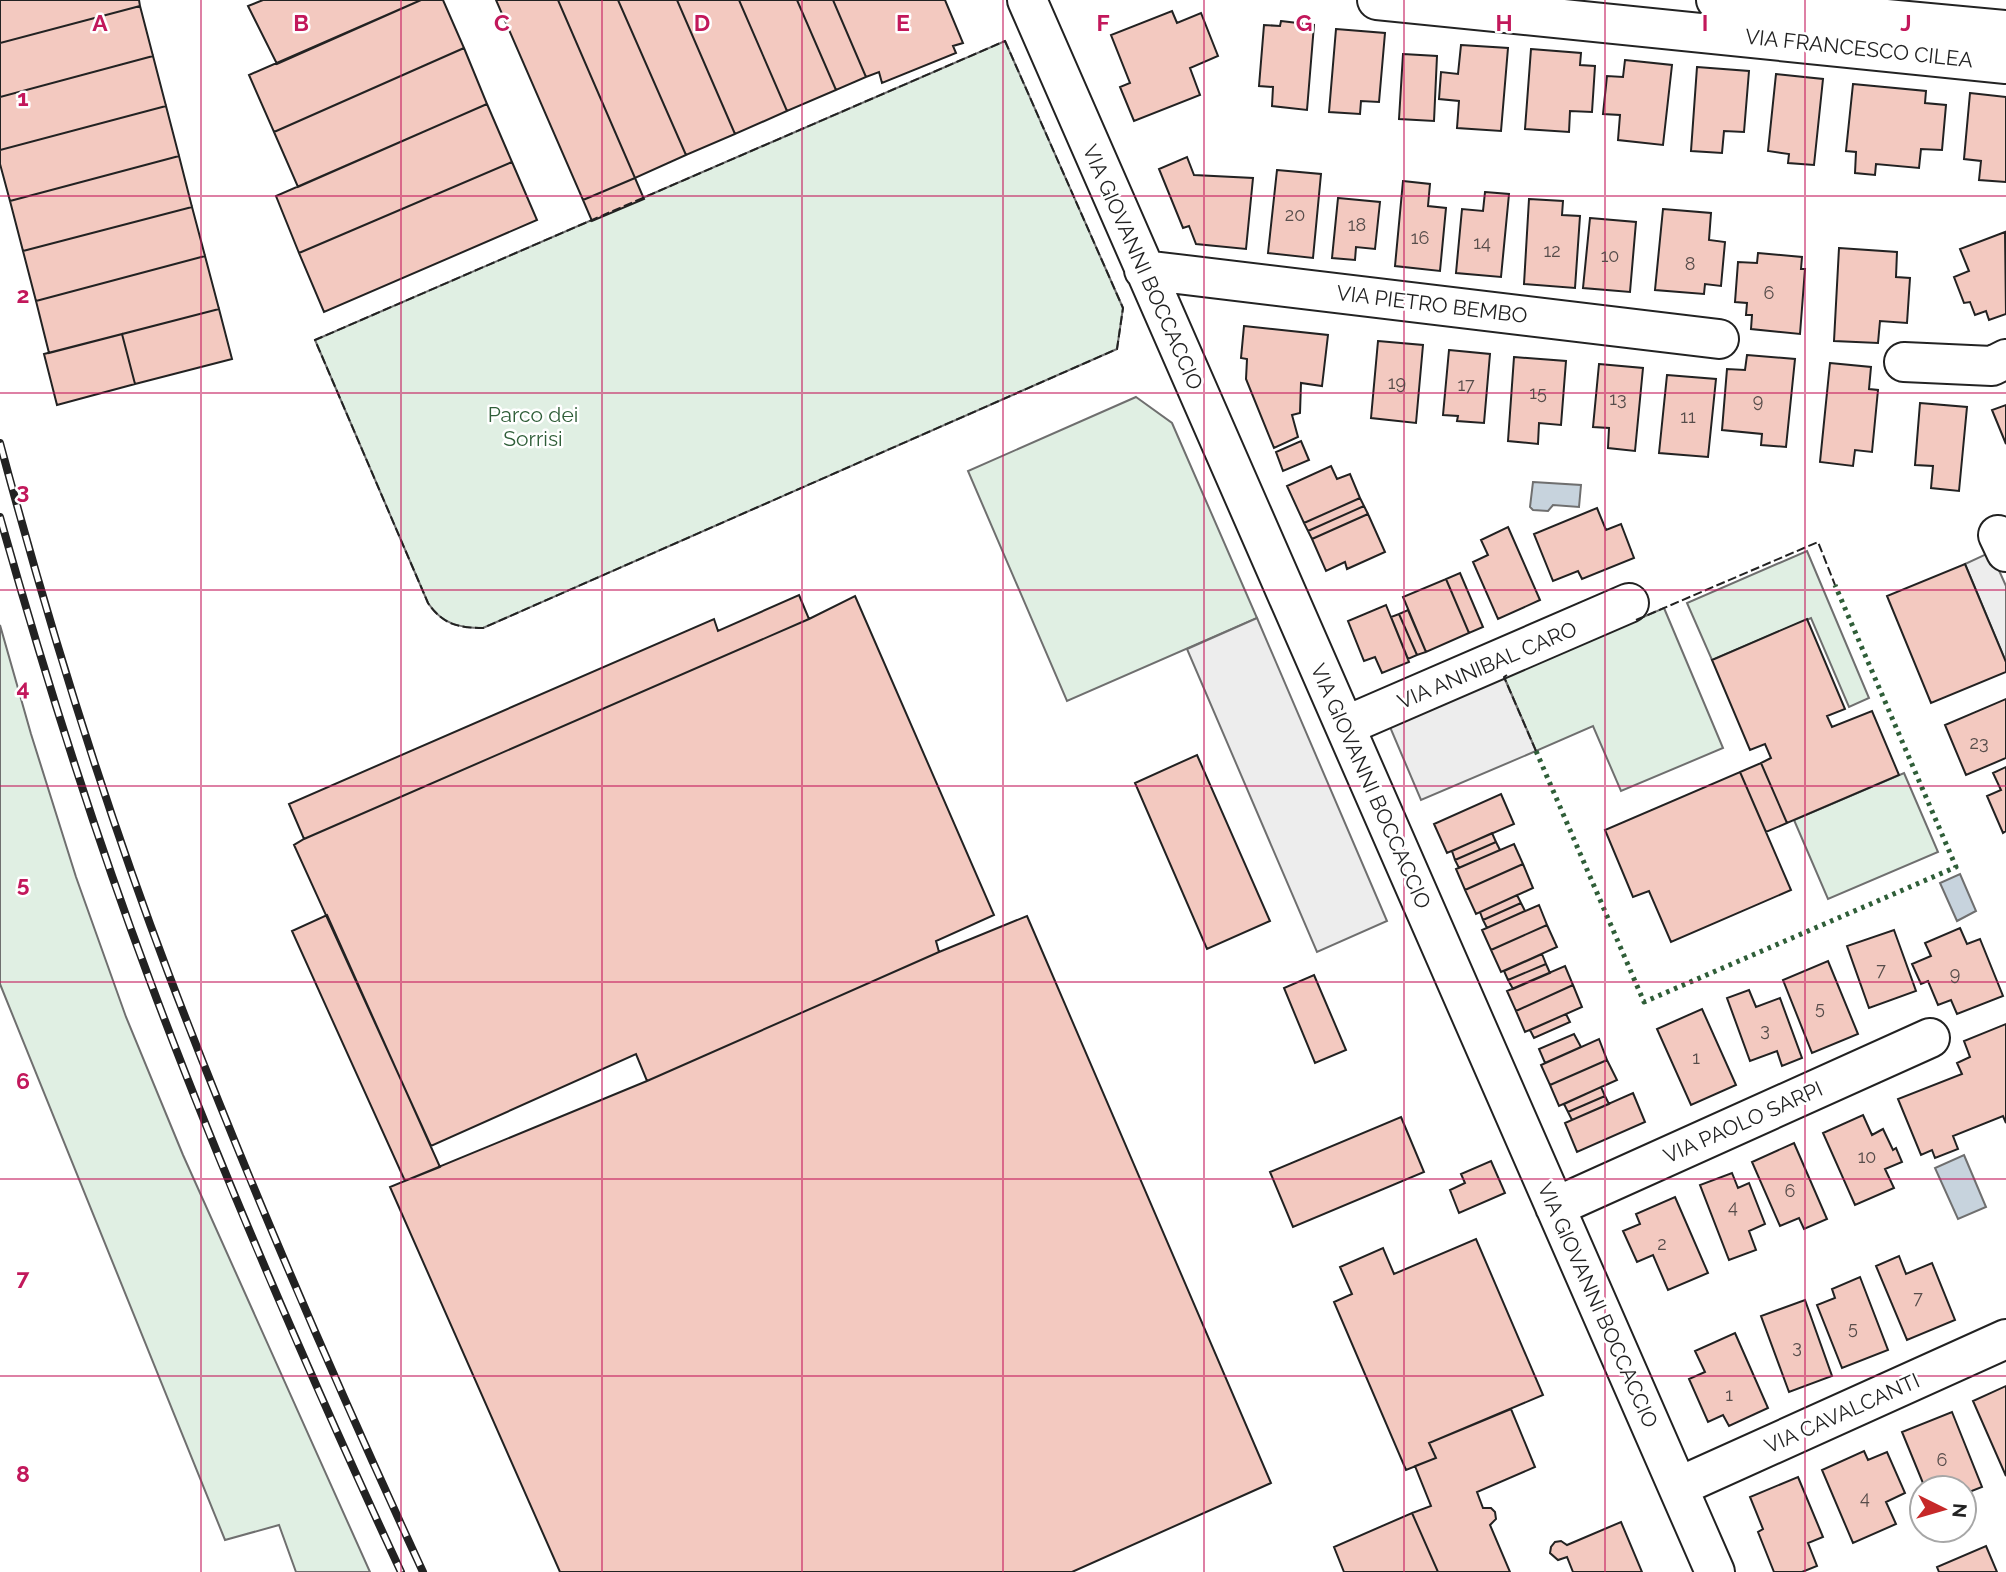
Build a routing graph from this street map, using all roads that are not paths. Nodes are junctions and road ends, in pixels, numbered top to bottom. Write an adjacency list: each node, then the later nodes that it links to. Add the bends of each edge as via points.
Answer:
1 (1027, 0): 8 (street, VIA GIOVANNI BOCCACCIO)
2 (1377, 0): 4 (street, VIA FRANCESCO CILEA)
3 (1716, 0): 5 (street, VIA FRANCESCO CILEA)
4 (1428, 3): 7 (street, VIA FRANCESCO CILEA)
5 (1797, 5): 6 (street, VIA FRANCESCO CILEA)
6 (2006, 30)
7 (2006, 64)
8 (1144, 270): 9 (street, VIA PIETRO BEMBO); 13 (street, VIA GIOVANNI BOCCACCIO)
9 (1719, 339)
10 (2006, 359): 11 (street, via 1992,366)
11 (1904, 362)
12 (1629, 603): 13 (street, VIA ANNIBAL CARO)
13 (1345, 726): 15 (street, VIA GIOVANNI BOCCACCIO)
14 (1930, 1038): 15 (street, VIA PAOLO SARPI)
15 (1555, 1207): 17 (street, VIA GIOVANNI BOCCACCIO)
16 (2006, 1339): 17 (street, VIA CAVALCANTI)
17 (1678, 1487): 18 (street, VIA GIOVANNI BOCCACCIO)
18 (1715, 1572)

